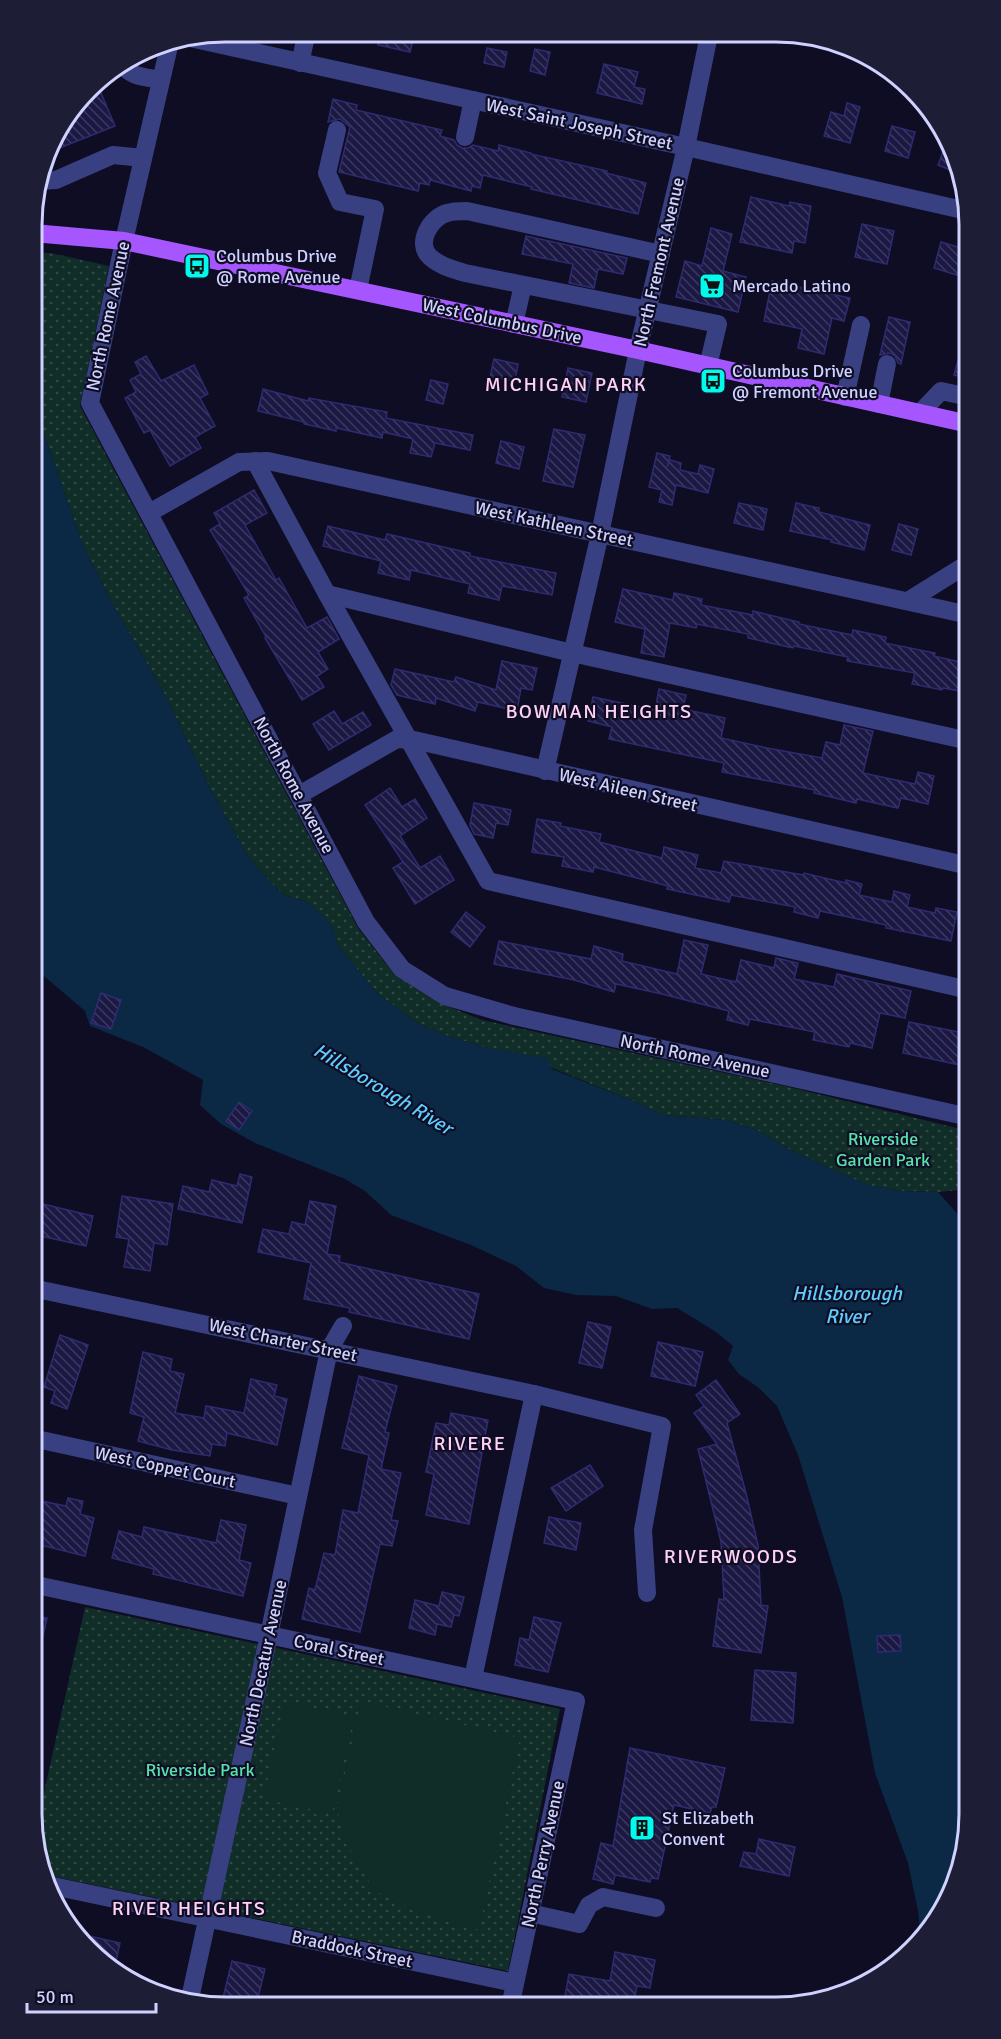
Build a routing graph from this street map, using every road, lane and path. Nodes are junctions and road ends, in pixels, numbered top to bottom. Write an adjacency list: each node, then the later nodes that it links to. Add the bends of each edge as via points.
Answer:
1 (305, 42): 5 (street)
2 (707, 42): 11 (street, North Fremont Avenue)
3 (210, 43): 5 (street, West Saint Joseph Street)
4 (168, 52): 7 (street, North Rome Avenue)
5 (300, 63): 8 (street, West Saint Joseph Street)
6 (128, 70): 7 (street)
7 (161, 80): 12 (street, North Rome Avenue)
8 (473, 100): 10 (street); 11 (street, West Saint Joseph Street)
9 (337, 130): 19 (street, via 327,173 340,202 375,209)
10 (465, 137)
11 (686, 147): 14 (street, West Saint Joseph Street); 17 (street, North Fremont Avenue)
12 (143, 158): 13 (street, via 113,155); 16 (street, North Rome Avenue)
13 (48, 180)
14 (958, 209)
15 (42, 234): 16 (main road, West Columbus Drive)
16 (124, 241): 19 (main road, West Columbus Drive); 32 (street, North Rome Avenue, via 90,403)
17 (661, 254): 18 (street, via 466,211 446,213 428,226 423,243 428,256 442,266); 20 (street, North Fremont Avenue)
18 (523, 285): 20 (street); 21 (street)
19 (358, 290): 21 (main road, West Columbus Drive)
20 (648, 309): 23 (street, North Fremont Avenue); 25 (street, via 718,324)
21 (514, 324): 23 (main road, West Columbus Drive)
22 (861, 326): 27 (street)
23 (638, 351): 25 (main road, West Columbus Drive); 33 (street, North Fremont Avenue)
24 (887, 364): 28 (street)
25 (708, 366): 27 (main road, West Columbus Drive)
26 (959, 396): 29 (street, via 941,391)
27 (845, 397): 28 (main road, West Columbus Drive)
28 (879, 404): 29 (main road, West Columbus Drive)
29 (920, 413): 30 (main road, West Columbus Drive)
30 (959, 422)
31 (255, 461): 32 (street, West Kathleen Street, via 239,462); 33 (street, West Kathleen Street); 35 (street)
32 (148, 513): 42 (street, North Rome Avenue)
33 (600, 534): 36 (street, West Kathleen Street); 38 (street, North Fremont Avenue)
34 (959, 569): 36 (street)
35 (327, 594): 38 (street); 40 (street)
36 (908, 601): 37 (street, West Kathleen Street)
37 (959, 609)
38 (572, 653): 39 (street); 41 (street, North Fremont Avenue)
39 (959, 739)
40 (407, 740): 41 (street, West Aileen Street); 42 (street, via 397,739); 44 (street, via 488,881)
41 (545, 771): 43 (street, West Aileen Street)
42 (299, 795): 45 (street, North Rome Avenue, via 366,922 402,969 445,996 526,1019)
43 (959, 864)
44 (959, 988)
45 (959, 1115)
46 (42, 1290): 48 (street, West Charter Street)
47 (343, 1326): 48 (street, North Decatur Avenue)
48 (329, 1350): 49 (street, West Charter Street); 51 (street, North Decatur Avenue)
49 (534, 1394): 53 (street, West Charter Street, via 662,1426 643,1530); 55 (street)
50 (42, 1440): 51 (street, West Coppet Court)
51 (298, 1496): 54 (street, North Decatur Avenue)
52 (42, 1586): 54 (street, Coral Street)
53 (647, 1593)
54 (269, 1635): 55 (street, Coral Street); 60 (street, North Decatur Avenue)
55 (472, 1678): 56 (street, Coral Street)
56 (576, 1701): 59 (street, North Perry Avenue)
57 (57, 1886): 60 (street, Braddock Street)
58 (656, 1908): 59 (street, via 603,1897 589,1905 579,1924)
59 (530, 1913): 61 (street, North Perry Avenue)
60 (206, 1918): 61 (street, Braddock Street); 62 (street, North Decatur Avenue)
61 (515, 1983): 63 (street, North Perry Avenue)
62 (191, 1993)
63 (512, 1997)

